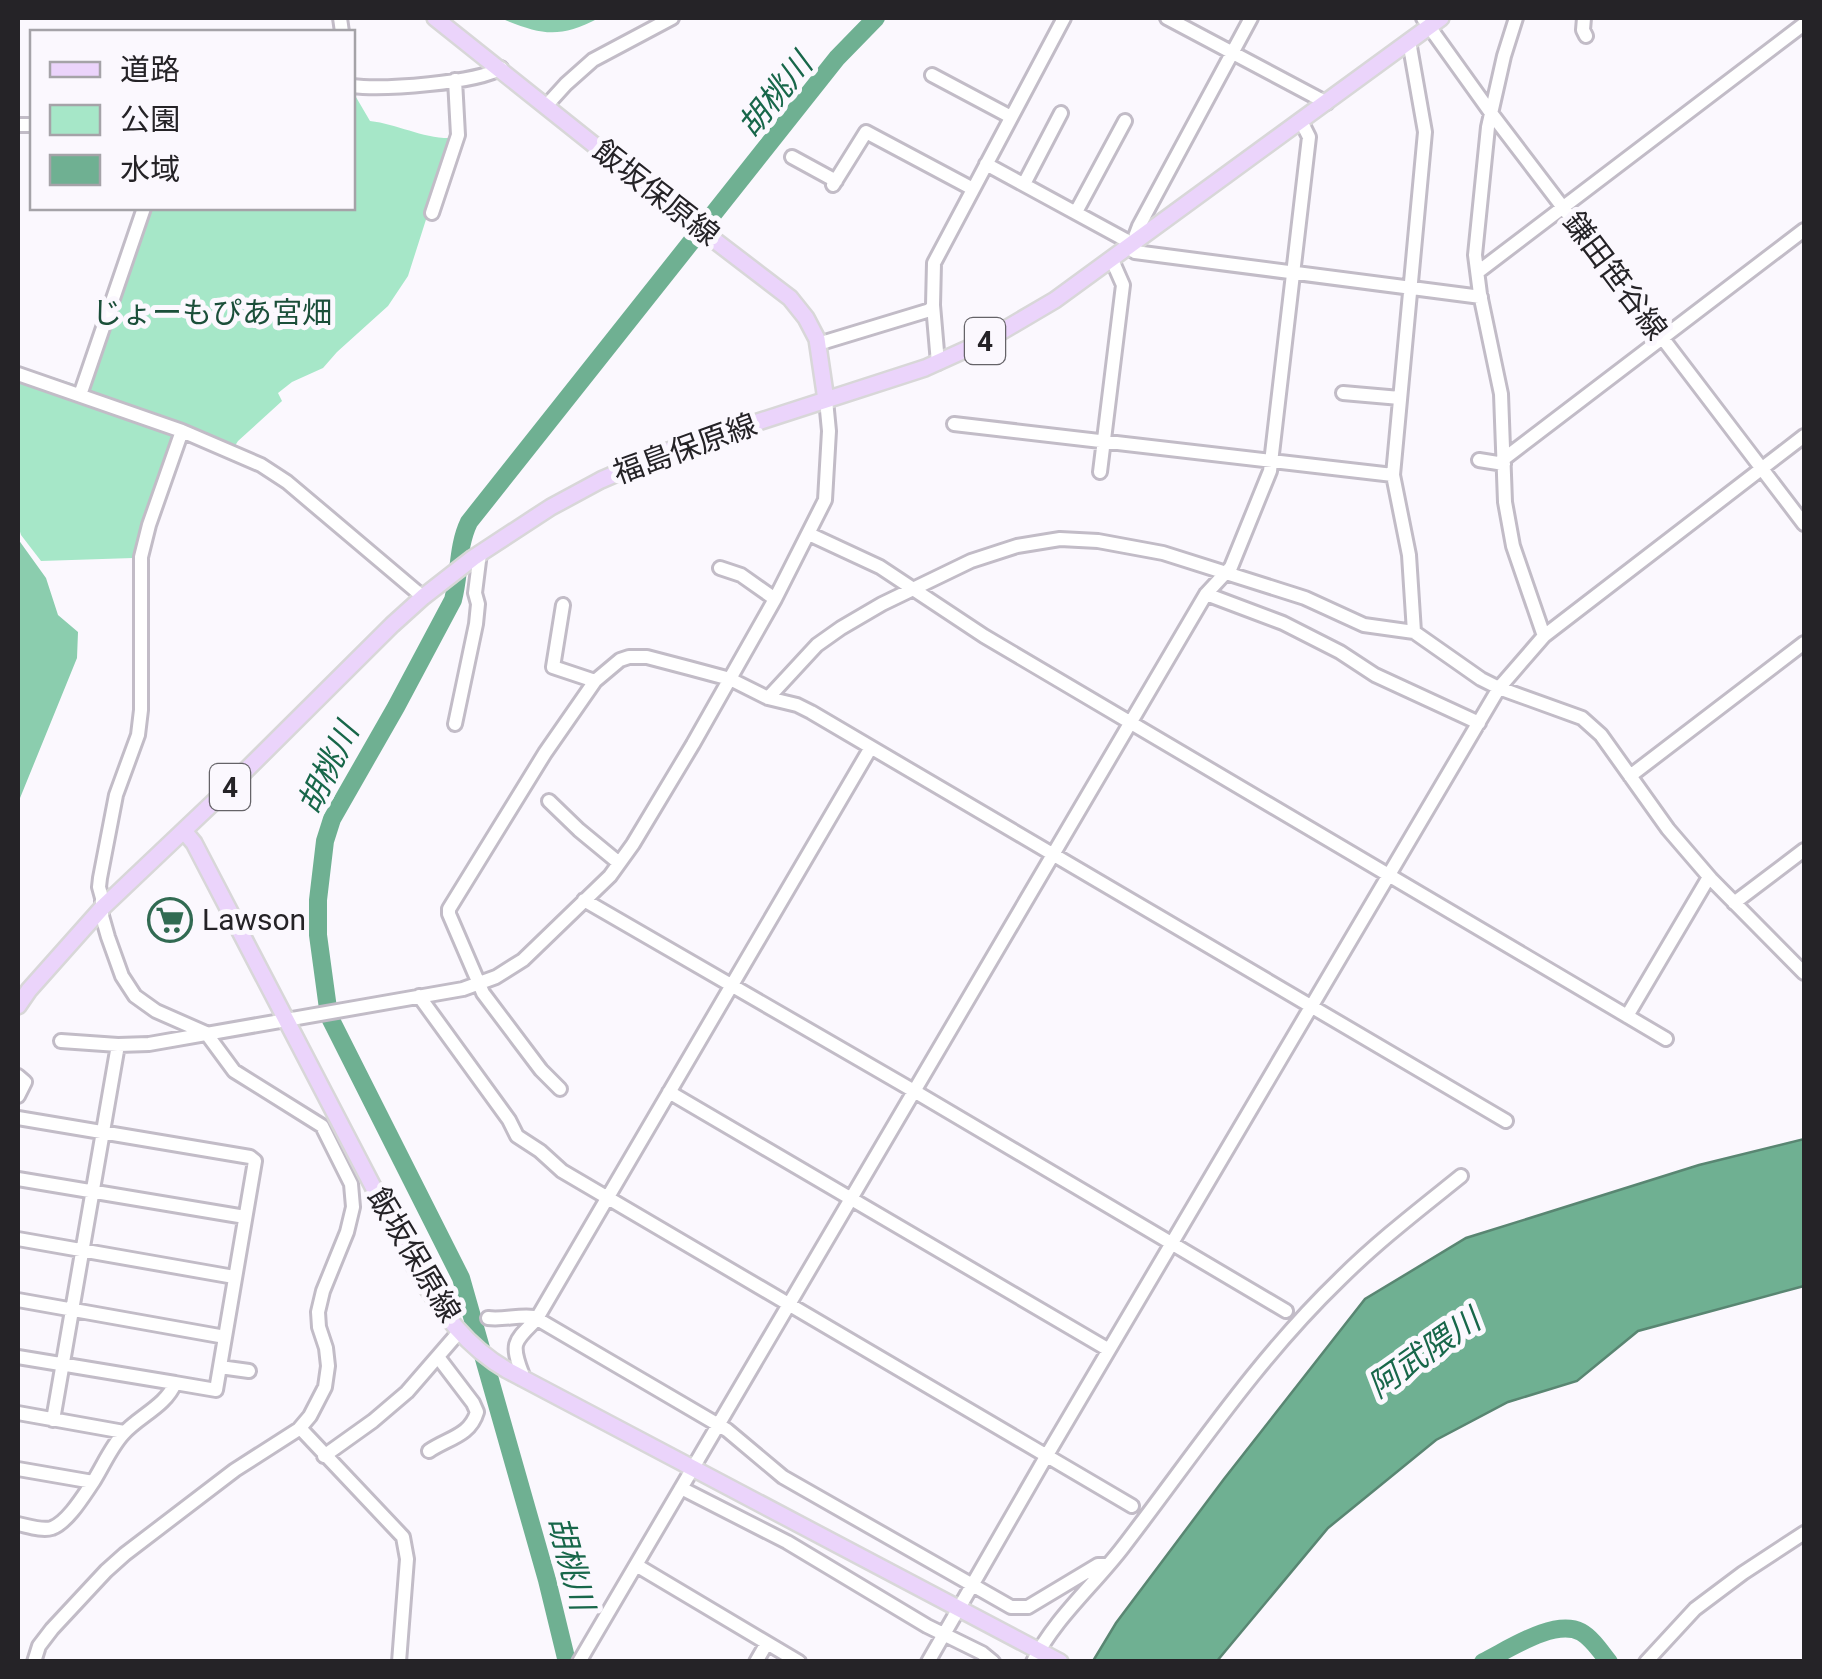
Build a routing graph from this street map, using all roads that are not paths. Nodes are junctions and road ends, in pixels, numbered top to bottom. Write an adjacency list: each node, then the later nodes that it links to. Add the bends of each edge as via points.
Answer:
1 (435, 18): 13 (main road, 飯坂保原線)
2 (672, 18): 18 (street, via 594,60)
3 (1064, 18): 21 (street)
4 (1167, 18): 12 (street)
5 (1251, 18): 12 (street)
6 (1516, 18): 20 (street)
7 (1584, 18): 10 (street)
8 (1431, 21): 11 (main road, 福島保原線 / 4); 20 (street, 鎌田笹谷線)
9 (1800, 25): 28 (street)
10 (1586, 36)
11 (1409, 41): 17 (main road, 福島保原線 / 4); 37 (street, via 1425,132)
12 (1233, 52): 17 (street); 33 (street)
13 (501, 68): 15 (street); 18 (main road, 飯坂保原線)
14 (932, 75): 21 (street)
15 (455, 80): 16 (street); 31 (street, via 458,135)
16 (355, 86)
17 (1327, 103): 23 (main road, 福島保原線 / 4)
18 (546, 106): 41 (main road, 飯坂保原線, via 790,298)
19 (1062, 112): 26 (street)
20 (1491, 112): 28 (street, 鎌田笹谷線); 35 (street)
21 (1011, 116): 25 (street)
22 (1125, 121): 30 (street)
23 (1302, 121): 33 (main road, 福島保原線 / 4); 36 (street, via 1309,137)
24 (792, 157): 27 (street, via 834,183 866,132)
25 (986, 164): 26 (street); 27 (street)
26 (1024, 184): 30 (street)
27 (973, 189): 39 (street, via 934,263)
28 (1563, 207): 35 (street); 40 (street, 鎌田笹谷線)
29 (143, 210): 45 (street)
30 (1076, 212): 33 (street)
31 (432, 213)
32 (1804, 230): 40 (street)
33 (1133, 244): 34 (main road, 福島保原線 / 4); 36 (street, via 1136,252)
34 (1112, 260): 42 (main road, 福島保原線 / 4, via 1055,300); 51 (street, via 1123,285)
35 (1478, 272): 38 (street)
36 (1292, 274): 37 (street); 52 (street)
37 (1410, 287): 38 (street); 46 (street)
38 (1481, 296): 54 (street, via 1502,394)
39 (933, 305): 41 (street); 42 (street)
40 (1662, 337): 54 (street); 55 (street, 鎌田笹谷線)
41 (818, 344): 47 (main road, 飯坂保原線)
42 (938, 363): 47 (main road, 福島保原線 / 4)
43 (18, 374): 45 (street)
44 (1344, 394): 46 (street)
45 (80, 396): 49 (street)
46 (1400, 398): 57 (street)
47 (826, 400): 59 (street, via 828,485); 60 (main road, 福島保原線 / 4, via 601,480)
48 (954, 424): 51 (street)
49 (182, 432): 65 (street, via 276,474); 89 (street, via 141,557 140,720 116,795 98,888)
50 (1804, 436): 55 (street)
51 (1104, 441): 52 (street); 56 (street)
52 (1271, 460): 57 (street); 62 (street)
53 (1480, 460): 54 (street)
54 (1504, 461): 69 (street, via 1513,546)
55 (1762, 468): 58 (street, 鎌田笹谷線); 69 (street)
56 (1100, 472)
57 (1393, 475): 68 (street, via 1409,555)
58 (1804, 524)
59 (809, 534): 63 (street); 66 (street)
60 (476, 556): 65 (main road, 福島保原線 / 4); 76 (street, via 476,624)
61 (720, 568): 66 (street)
62 (1226, 573): 63 (street, via 1164,553 1060,539 1017,546); 64 (street); 68 (street, via 1364,626)
63 (916, 589): 74 (street, via 817,645); 75 (street)
64 (1206, 594): 75 (street); 77 (street, via 1283,623)
65 (423, 596): 81 (main road, 福島保原線 / 4)
66 (775, 599): 71 (street)
67 (563, 606): 72 (street, via 553,667)
68 (1414, 632): 73 (street)
69 (1544, 636): 73 (street)
70 (1804, 643): 79 (street)
71 (730, 679): 72 (street, via 638,656 620,660); 74 (street); 84 (street)
72 (594, 682): 92 (street, via 449,909)
73 (1500, 688): 77 (street); 79 (street, via 1591,723)
74 (768, 698): 78 (street, via 811,712)
75 (1130, 723): 83 (street); 85 (street)
76 (455, 724)
77 (1479, 724): 85 (street)
78 (870, 749): 83 (street); 91 (street)
79 (1630, 776): 86 (street)
80 (549, 801): 84 (street)
81 (184, 830): 89 (main road, 福島保原線 / 4); 97 (main road, 飯坂保原線)
82 (1804, 850): 88 (street)
83 (1053, 854): 95 (street); 104 (street)
84 (619, 863): 87 (street)
85 (1389, 876): 95 (street); 96 (street)
86 (1709, 876): 88 (street); 96 (street)
87 (584, 900): 91 (street); 92 (street, via 522,960)
88 (1734, 903): 90 (street)
89 (102, 908): 94 (main road, 福島保原線 / 4); 98 (street, via 118,967 135,996)
90 (1804, 973)
91 (732, 984): 104 (street); 105 (street)
92 (478, 985): 93 (street); 103 (street)
93 (419, 996): 97 (street); 114 (street, via 516,1136)
94 (18, 1006)
95 (1312, 1006): 108 (street); 119 (street)
96 (1627, 1016): 99 (street)
97 (284, 1020): 98 (street); 112 (main road, 飯坂保原線)
98 (206, 1033): 101 (street); 115 (street, via 234,1071 322,1126)
99 (1666, 1040)
100 (60, 1041): 101 (street)
101 (118, 1044): 109 (street)
102 (18, 1076): 106 (street, via 25,1082)
103 (560, 1089)
104 (914, 1090): 116 (street); 119 (street)
105 (669, 1092): 114 (street); 116 (street)
106 (18, 1096)
107 (18, 1118): 109 (street)
108 (1506, 1121)
109 (103, 1132): 113 (street); 117 (street, via 250,1157 255,1162)
110 (1462, 1176): 153 (street, via 1386,1237 1300,1321)
111 (18, 1179): 113 (street)
112 (373, 1187): 115 (street); 128 (main road, 飯坂保原線, via 418,1273)
113 (92, 1191): 117 (street); 120 (street)
114 (607, 1197): 123 (street); 127 (street)
115 (352, 1198): 141 (street, via 348,1232 318,1312 326,1387)
116 (851, 1199): 123 (street); 130 (street)
117 (245, 1217): 121 (street)
118 (18, 1240): 120 (street)
119 (1173, 1243): 125 (street); 130 (street)
120 (82, 1250): 121 (street); 124 (street)
121 (234, 1277): 129 (street)
122 (18, 1300): 124 (street)
123 (790, 1305): 140 (street); 144 (street)
124 (72, 1309): 129 (street); 133 (street)
125 (1286, 1311)
126 (488, 1318): 127 (street)
127 (536, 1320): 136 (street, via 518,1336); 140 (street)
128 (460, 1333): 132 (street); 136 (main road, 飯坂保原線)
129 (225, 1337): 134 (street)
130 (1109, 1350): 144 (street)
131 (18, 1357): 133 (street)
132 (438, 1357): 143 (street, via 477,1412 464,1433); 145 (street, via 394,1404)
133 (63, 1365): 137 (street); 139 (street)
134 (220, 1368): 135 (street); 137 (street, via 216,1390)
135 (249, 1372)
136 (521, 1378): 146 (main road, 飯坂保原線)
137 (175, 1383): 142 (street)
138 (18, 1413): 139 (street)
139 (53, 1420): 142 (street)
140 (718, 1425): 146 (street); 155 (street, via 783,1476)
141 (300, 1428): 145 (street); 160 (street, via 125,1554 52,1629)
142 (124, 1432): 148 (street)
143 (429, 1451)
144 (1047, 1455): 150 (street); 155 (street)
145 (324, 1456): 161 (street, via 404,1542)
146 (692, 1468): 149 (street); 156 (main road, 飯坂保原線)
147 (18, 1469): 148 (street)
148 (93, 1482): 151 (street, via 52,1528)
149 (681, 1488): 154 (street); 157 (street)
150 (1132, 1506)
151 (18, 1524)
152 (1804, 1533): 168 (street, via 1695,1608)
153 (1108, 1565): 155 (street, via 1024,1608); 159 (street)
154 (636, 1566): 158 (street); 162 (street)
155 (972, 1586): 156 (street)
156 (960, 1608): 157 (street); 159 (main road, 飯坂保原線)
157 (944, 1634): 165 (street); 166 (street)
158 (766, 1642): 163 (street); 164 (street)
159 (1036, 1656): 167 (main road, 飯坂保原線)
160 (34, 1662)
161 (398, 1662)
162 (579, 1662)
163 (756, 1662)
164 (799, 1662)
165 (928, 1662)
166 (994, 1662)
167 (1060, 1662)
168 (1646, 1662)

